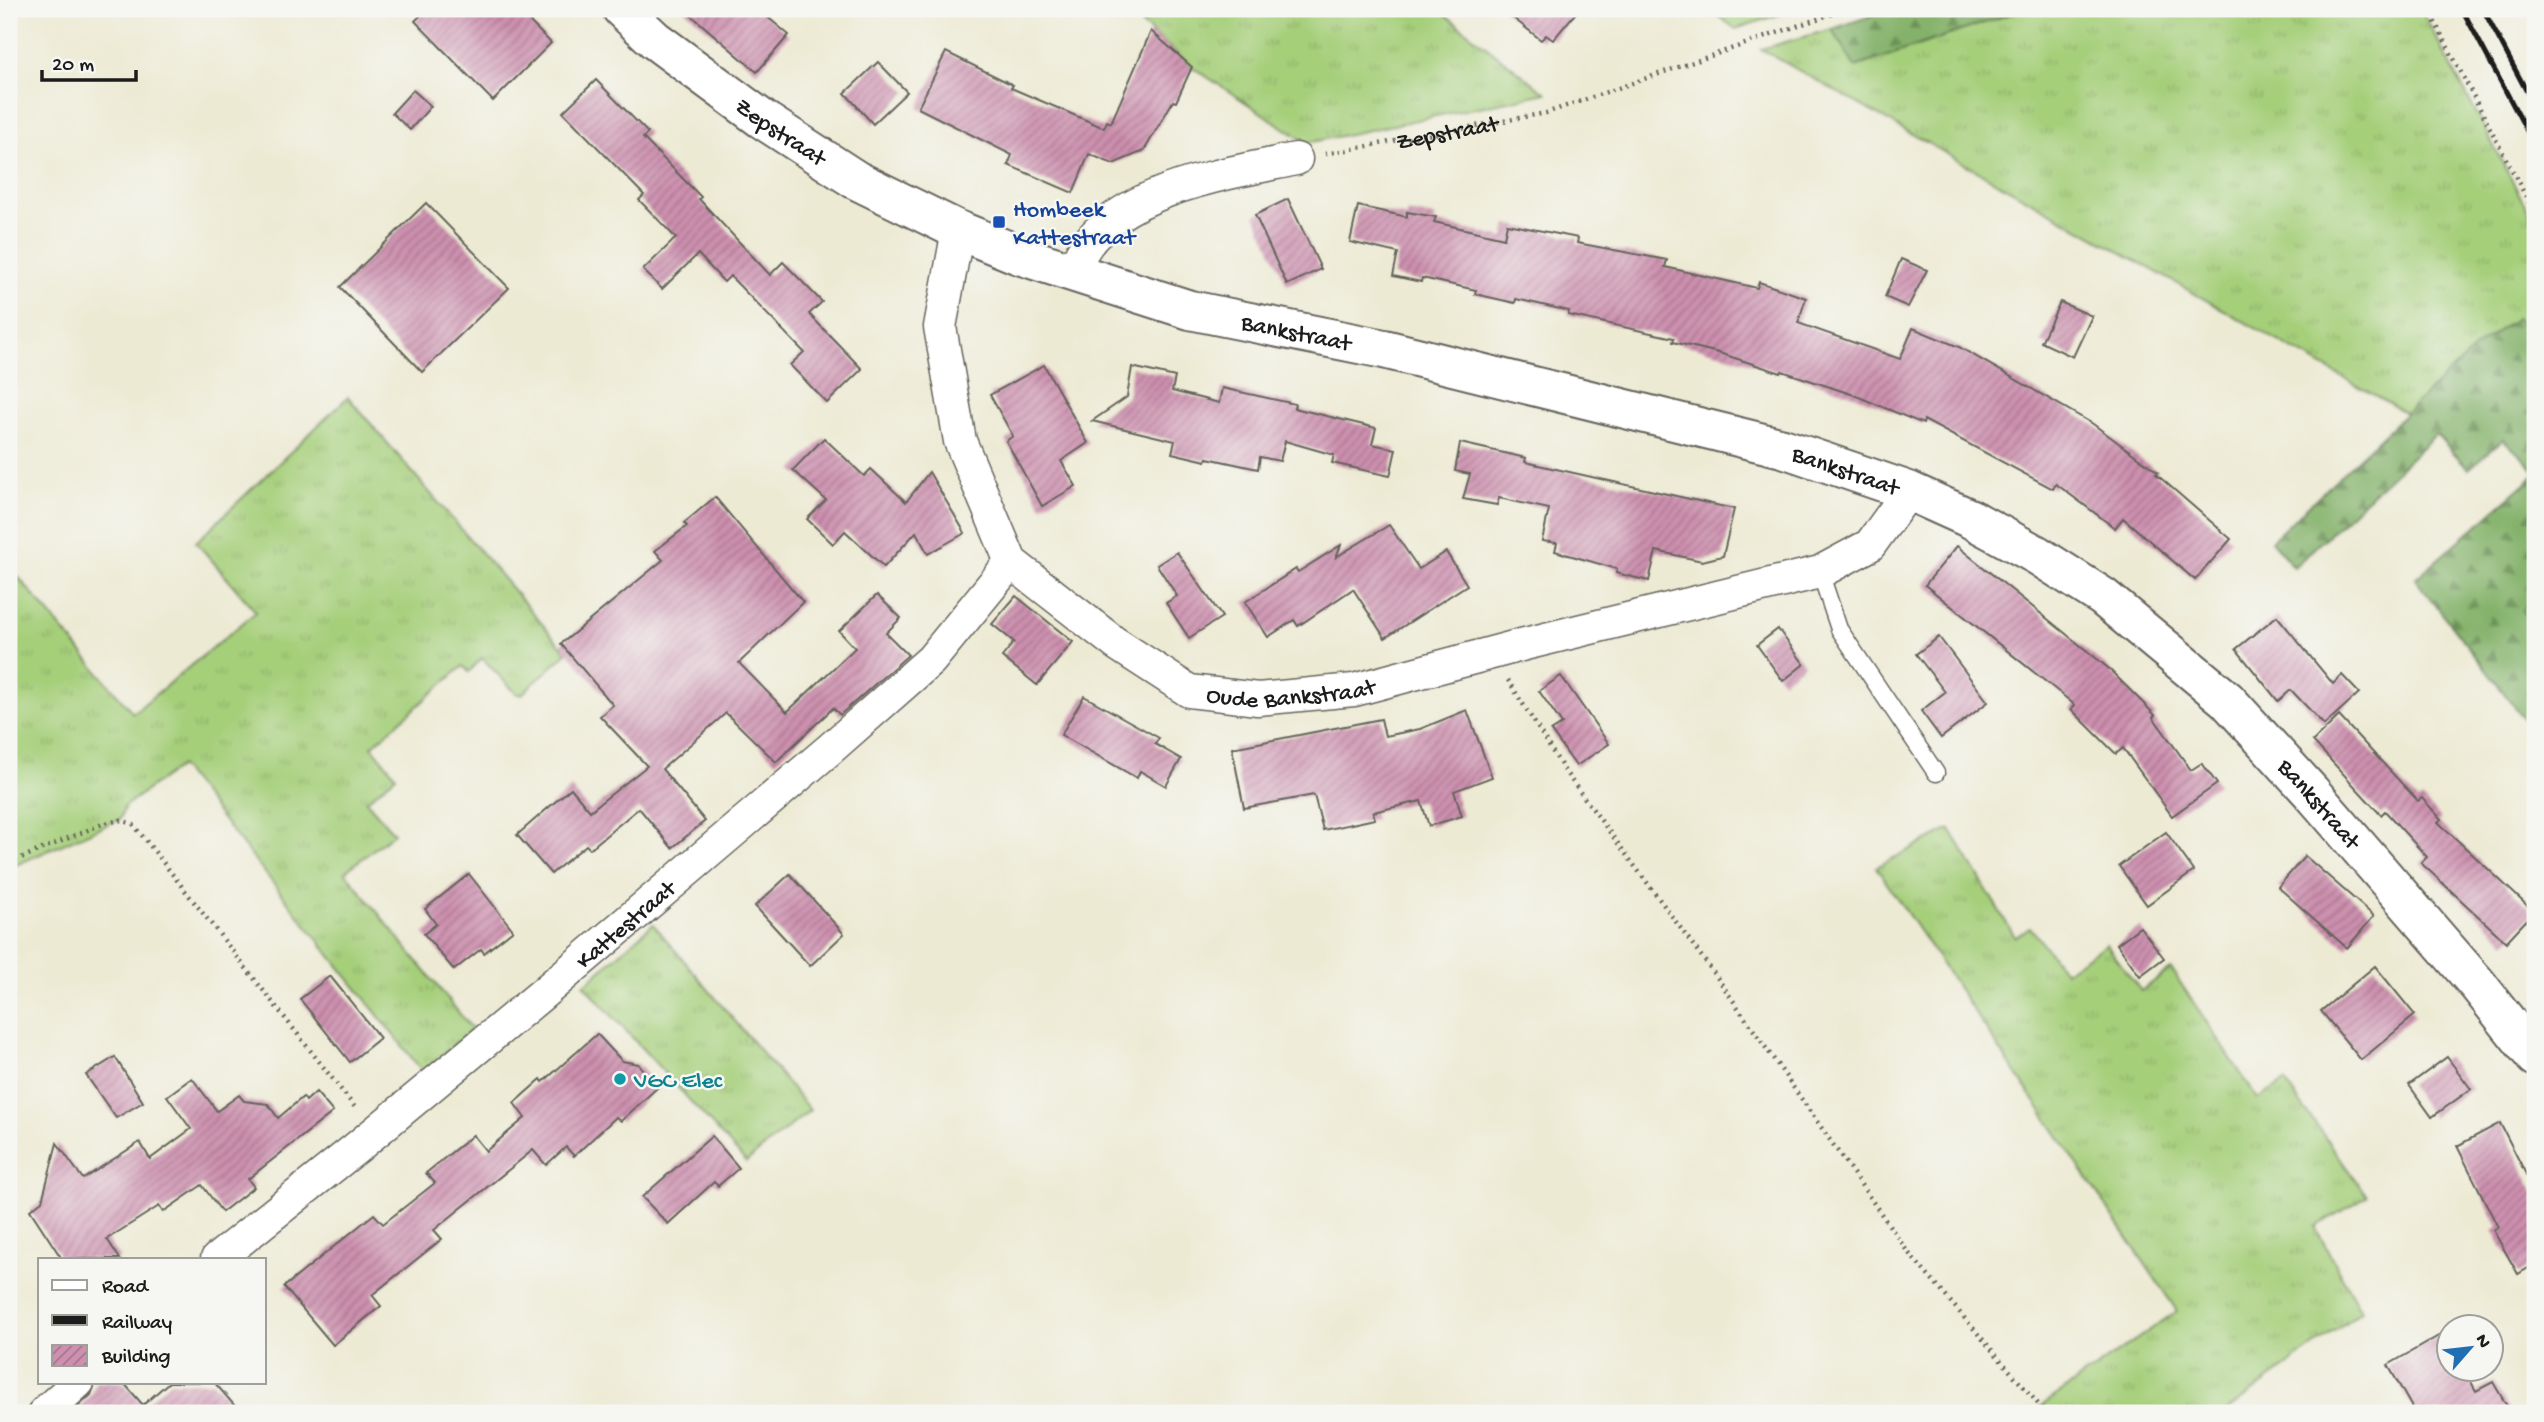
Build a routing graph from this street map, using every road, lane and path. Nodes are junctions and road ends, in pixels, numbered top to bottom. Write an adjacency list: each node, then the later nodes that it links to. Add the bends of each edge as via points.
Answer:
1 (622, 9): 6 (street, Zepstraat, via 655,40 772,126 856,180)
2 (1846, 9): 4 (path, Zepstraat, via 1546,113)
3 (2428, 9): 5 (path)
4 (1296, 159): 7 (street, via 1181,186 1150,198 1102,227 1084,246)
5 (2535, 214)
6 (958, 230): 7 (street, Bankstraat); 9 (street, Oude Bankstraat, via 940,327 960,441)
7 (1073, 274): 8 (street, Bankstraat, via 1190,310 1384,349 1783,448)
8 (1909, 491): 10 (street, Oude Bankstraat, via 1870,545); 14 (street, Bankstraat, via 2037,555 2103,597 2227,700 2425,924)
9 (1011, 562): 11 (street, Oude Bankstraat, via 1115,643 1189,691 1258,699 1353,690); 15 (street, Kattestraat, via 931,660)
10 (1820, 572): 11 (street, Oude Bankstraat); 12 (lane, via 1839,629)
11 (1491, 652): 19 (path, via 1566,773 1716,976 1907,1251)
12 (1936, 773)
13 (9, 863): 15 (path, via 102,824 120,820 133,824)
14 (2535, 1057)
15 (374, 1133): 16 (street, Kattestraat)
16 (218, 1258)
17 (76, 1384): 18 (street)
18 (44, 1413)
19 (2046, 1413)

